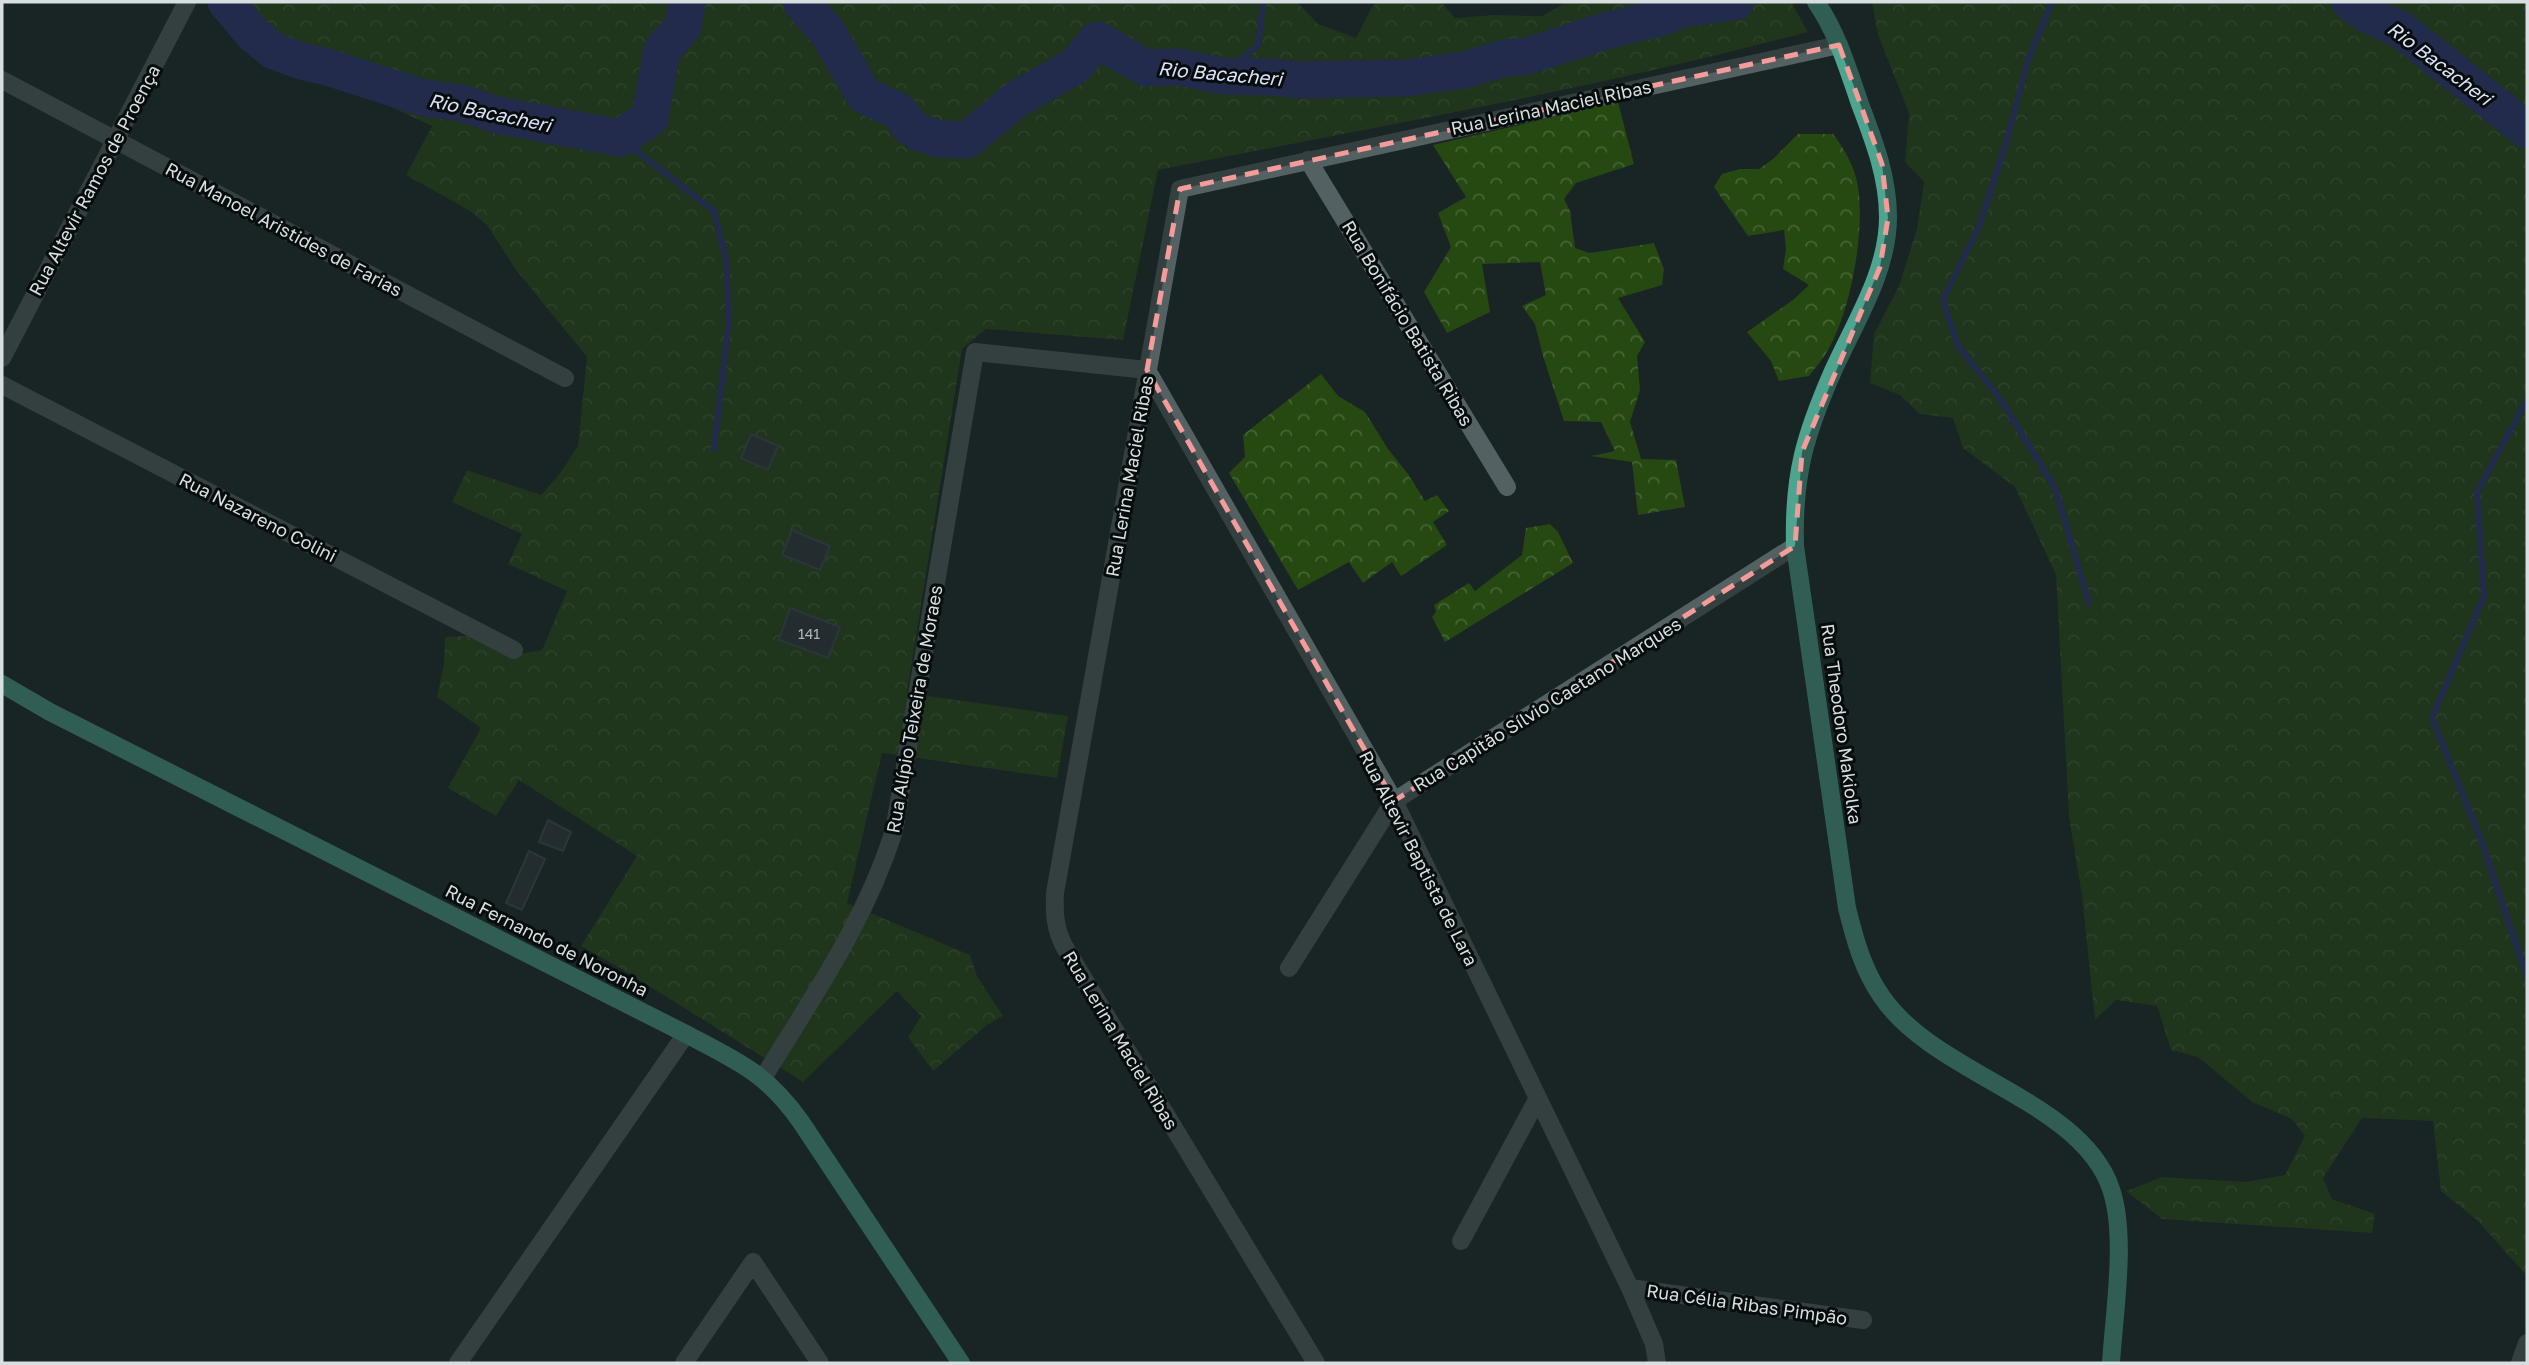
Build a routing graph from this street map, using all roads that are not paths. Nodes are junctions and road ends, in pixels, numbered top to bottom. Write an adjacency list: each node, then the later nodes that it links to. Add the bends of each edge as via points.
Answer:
1 (187, 2): 5 (street, Rua Altevir Ramos de Proença)
2 (1816, 2): 3 (main road, Rua Theodoro Makiolka)
3 (1839, 45): 6 (street, Rua Lerina Maciel Ribas); 12 (main road, Rua Theodoro Makiolka, via 1882,164 1888,218 1880,267 1802,452 1796,482)
4 (2, 80): 5 (street, Rua Manoel Aristides de Farias)
5 (115, 140): 7 (street, Rua Altevir Ramos de Proença); 9 (street, Rua Manoel Aristides de Farias)
6 (1308, 160): 8 (street, Rua Lerina Maciel Ribas, via 1180,188); 11 (street, Rua Bonifácio Batista Ribas)
7 (2, 358)
8 (1147, 370): 15 (street, Rua Altevir Baptista de Lara); 18 (street, Rua Alípio Teixeira de Moraes, via 975,352 894,831 860,917); 28 (street, Rua Lerina Maciel Ribas, via 1055,892 1057,930)
9 (565, 378)
10 (2, 384): 13 (street, Rua Nazareno Colini)
11 (1507, 487)
12 (1795, 546): 15 (street, Rua Capitão Sílvio Caetano Marques); 30 (main road, Rua Theodoro Makiolka, via 1841,872 1856,945 1867,973 1901,1020 2069,1131 2101,1168 2118,1214)
13 (514, 650)
14 (2, 684): 17 (main road, Rua Fernando de Noronha)
15 (1394, 801): 16 (street, Rua Capitão Sílvio Caetano Marques); 19 (street, Rua Altevir Baptista de Lara)
16 (1289, 968)
17 (686, 1034): 18 (main road, Rua Fernando de Noronha); 24 (street)
18 (763, 1078): 27 (main road, Rua Fernando de Noronha, via 801,1122)
19 (1538, 1098): 20 (street); 21 (street, Rua Altevir Baptista de Lara)
20 (1461, 1241)
21 (1630, 1288): 22 (street, Rua Célia Ribas Pimpão); 29 (street, Rua Altevir Baptista de Lara, via 1649,1330)
22 (1863, 1320)
23 (2527, 1343): 31 (street)
24 (458, 1363)
25 (684, 1363): 26 (street, via 752,1262)
26 (820, 1363)
27 (961, 1363)
28 (1317, 1363)
29 (1657, 1363)
30 (2110, 1363)
31 (2520, 1363)

